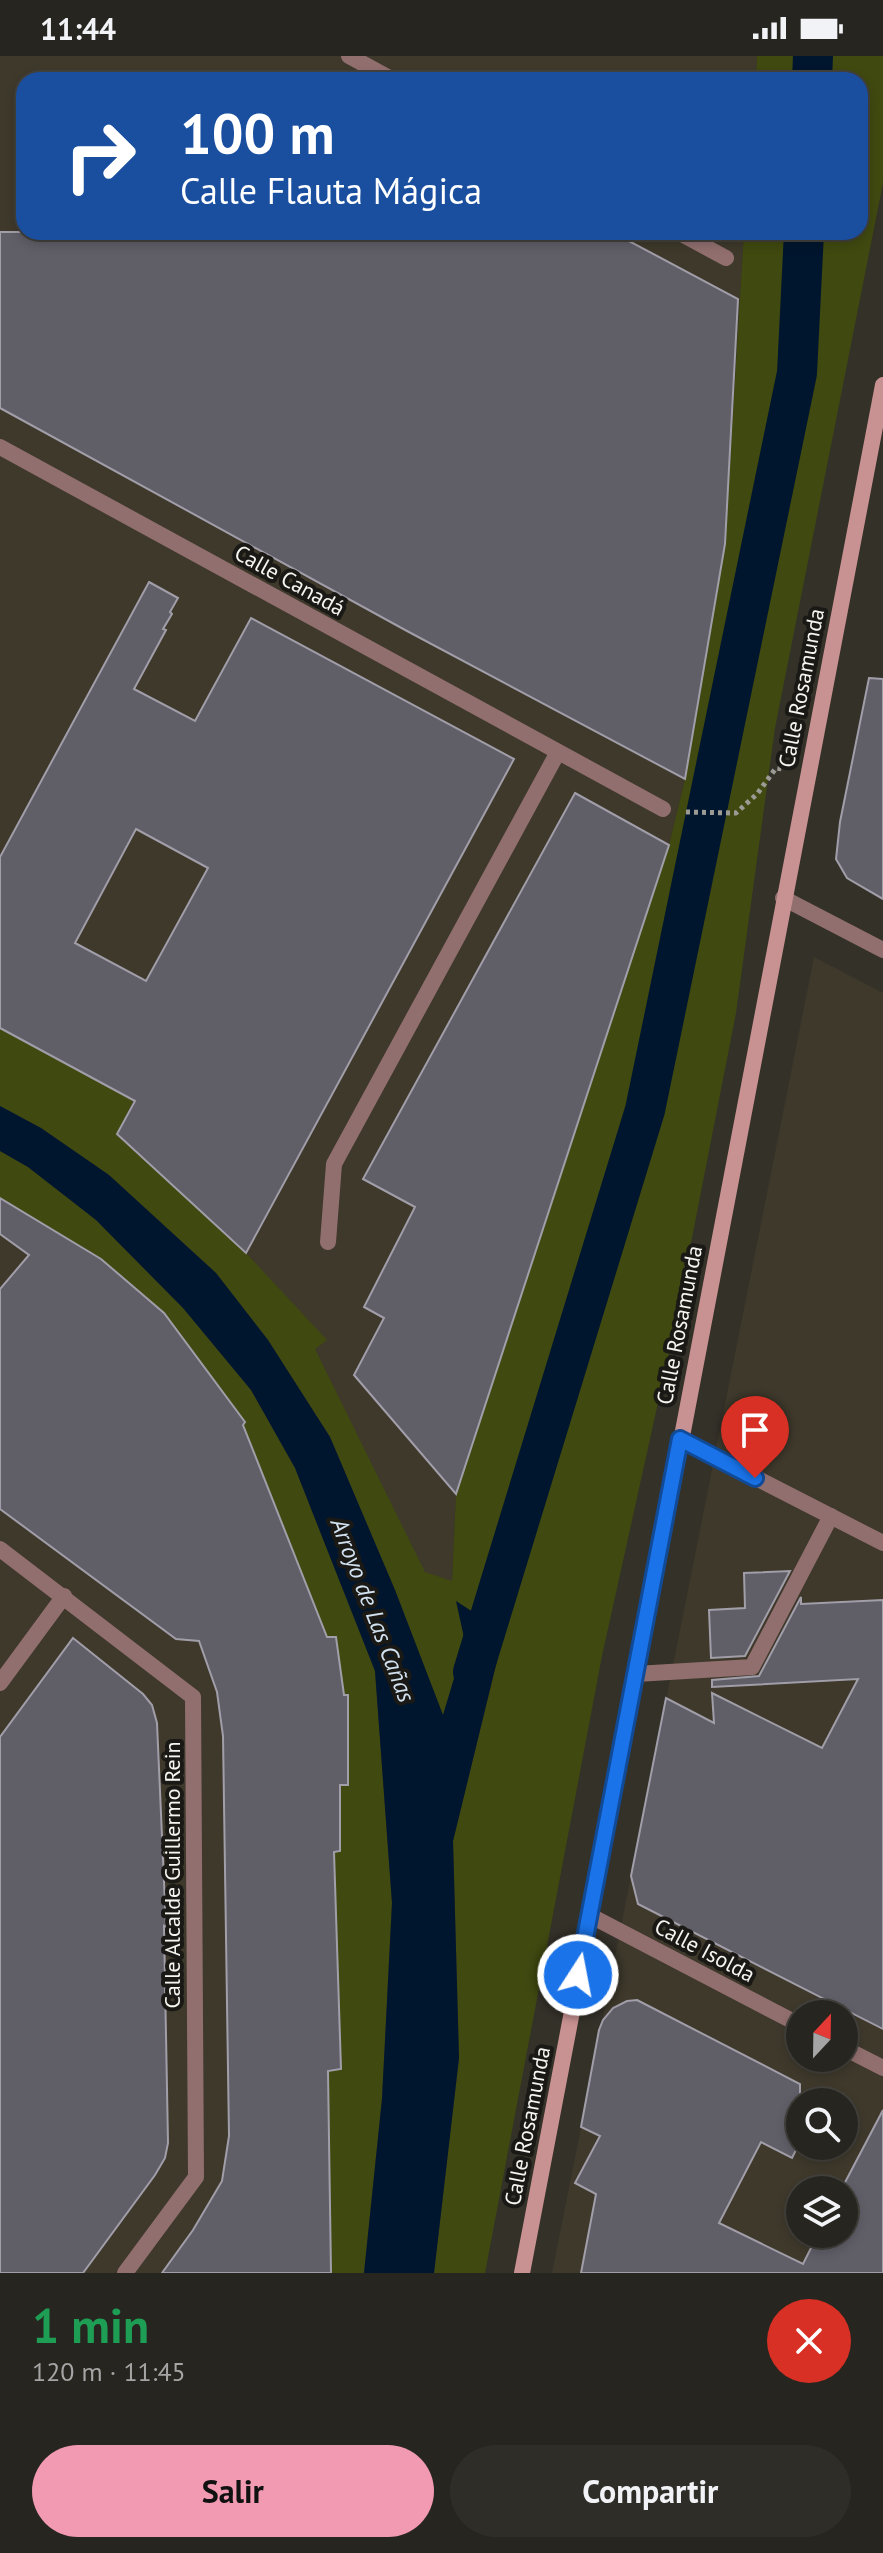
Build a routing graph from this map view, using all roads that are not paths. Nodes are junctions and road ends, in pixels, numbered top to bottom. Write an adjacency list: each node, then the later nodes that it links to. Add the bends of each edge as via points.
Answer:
1 (349, 56): 2 (street)
2 (378, 72)
3 (693, 240): 4 (street)
4 (726, 258)
5 (883, 385): 9 (main road, Calle Rosamunda)
6 (0, 447): 7 (street, Calle Canadá)
7 (558, 752): 8 (street, Calle Canadá); 11 (street, via 334,1164)
8 (663, 809)
9 (783, 898): 10 (street); 12 (main road, Calle Rosamunda)
10 (883, 950)
11 (328, 1242)
12 (680, 1439): 13 (street); 17 (main road, Calle Rosamunda)
13 (831, 1516): 14 (street); 17 (street, via 752,1667)
14 (883, 1543)
15 (0, 1549): 16 (street, Calle Alcalde Guillermo Rein)
16 (64, 1596): 18 (street); 23 (street, Calle Alcalde Guillermo Rein, via 193,1697 196,2177)
17 (636, 1674): 19 (main road, Calle Rosamunda)
18 (0, 1683)
19 (589, 1915): 20 (street, Calle Isolda); 24 (main road, Calle Rosamunda)
20 (786, 2018)
21 (858, 2055): 22 (street)
22 (883, 2068)
23 (125, 2273)
24 (522, 2273)

